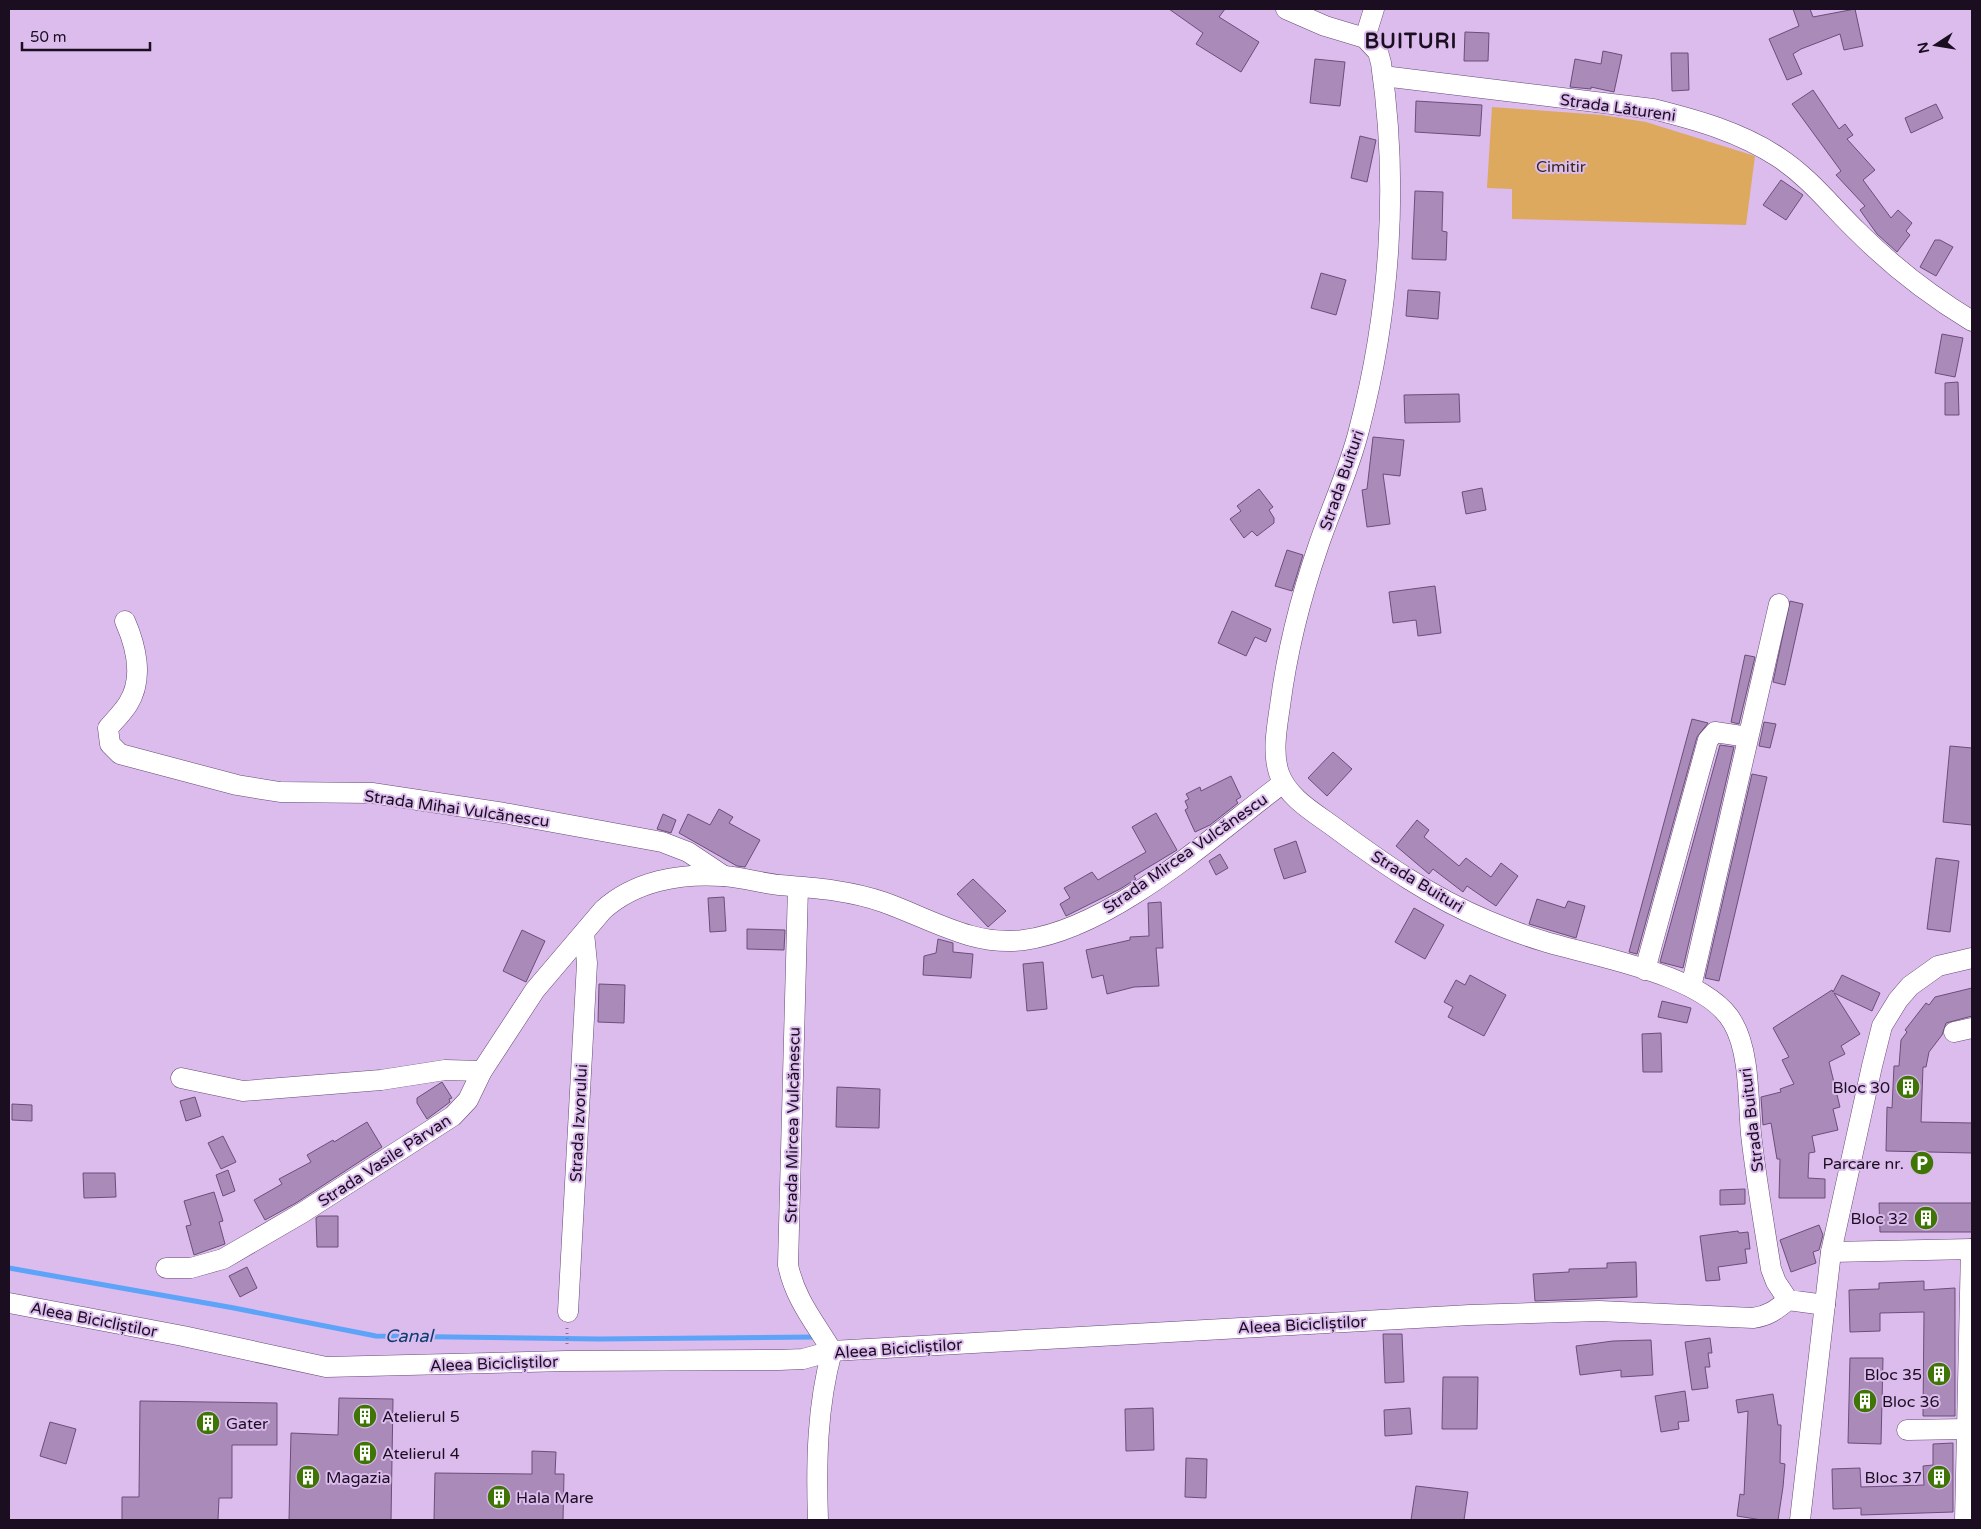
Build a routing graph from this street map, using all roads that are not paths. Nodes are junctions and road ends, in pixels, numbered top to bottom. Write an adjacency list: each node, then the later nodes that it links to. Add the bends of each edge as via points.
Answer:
1 (1286, 9): 3 (street, via 1325,26)
2 (1374, 9): 3 (street)
3 (1365, 38): 4 (street, via 1378,52)
4 (1383, 76): 5 (street, Strada Lătureni, via 1654,109 1734,134 1778,157 1802,175 1906,277); 9 (street, Strada Buituri, via 1391,142 1390,224 1381,318 1358,434 1318,545 1288,659 1276,755)
5 (1972, 321)
6 (1779, 604): 8 (street)
7 (125, 621): 10 (street, Strada Mihai Vulcănescu, via 134,648 137,672 134,694 108,728 110,744 120,754 237,785 280,792 372,793 653,840 688,852)
8 (1748, 737): 14 (street, via 1719,731 1708,740); 15 (street)
9 (1283, 783): 11 (street, Strada Mircea Vulcănescu, via 1214,837 1120,902 1078,925 1041,937 986,940 862,895); 14 (street, Strada Buituri, via 1293,796 1369,852 1426,889 1482,919 1542,941)
10 (724, 876): 11 (street, Strada Mircea Vulcănescu); 12 (street, Strada Mircea Vulcănescu, via 677,878 631,889 603,910)
11 (798, 887): 25 (street, Strada Mircea Vulcănescu, via 788,1265 799,1301)
12 (584, 933): 16 (street, Strada Vasile Pârvan, via 535,990); 24 (street, Strada Izvorului, via 587,963)
13 (1972, 958): 19 (street, via 1938,966 1910,986 1882,1026)
14 (1646, 970): 15 (street, Strada Buituri)
15 (1691, 988): 21 (street, Strada Buituri, via 1716,1002 1730,1017 1738,1033 1771,1269)
16 (482, 1071): 17 (street, via 438,1071 381,1080 244,1091); 20 (street, Strada Vasile Pârvan, via 468,1100 453,1116 302,1213 223,1259 191,1268)
17 (181, 1078)
18 (1972, 1249): 19 (street); 26 (street)
19 (1832, 1252): 23 (street)
20 (166, 1268)
21 (1788, 1300): 23 (street); 25 (street, Aleea Bicicliștilor, via 1774,1312 1753,1318 1599,1311 1470,1315)
22 (9, 1302): 25 (street, Aleea Bicicliștilor, via 326,1367 779,1360 803,1359)
23 (1825, 1305): 29 (street)
24 (568, 1312)
25 (832, 1351): 28 (street, via 824,1381 818,1441)
26 (1966, 1429): 27 (street); 30 (street)
27 (1907, 1430)
28 (818, 1520)
29 (1800, 1520)
30 (1964, 1520)

